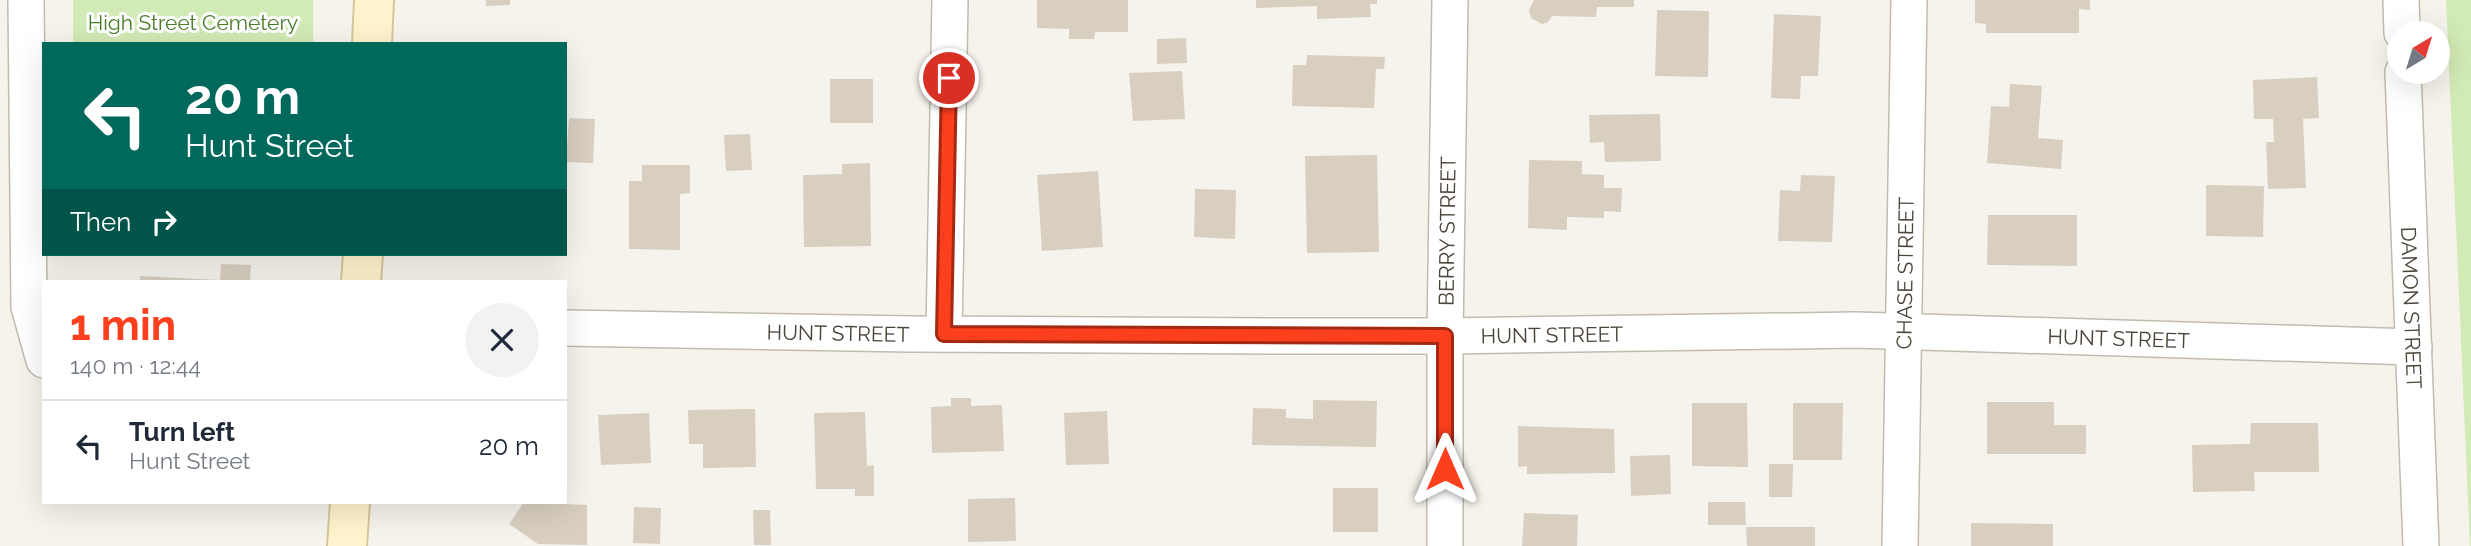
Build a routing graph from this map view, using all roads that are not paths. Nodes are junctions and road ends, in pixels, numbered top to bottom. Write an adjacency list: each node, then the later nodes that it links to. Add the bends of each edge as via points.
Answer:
1 (26, 0): 17 (street, via 29,307)
2 (374, 0): 8 (main road)
3 (950, 0): 14 (street)
4 (1450, 0): 15 (street, BERRY STREET)
5 (1909, 0): 13 (street, CHASE STREET)
6 (2401, 0): 7 (street)
7 (2402, 21)
8 (372, 42)
9 (2403, 84): 16 (street, DAMON STREET)
10 (363, 256): 11 (main road)
11 (361, 280)
12 (567, 328): 14 (street, HUNT STREET)
13 (1902, 333): 15 (street, HUNT STREET); 16 (street, HUNT STREET); 21 (street, CHASE STREET)
14 (944, 334): 15 (street, HUNT STREET)
15 (1445, 336): 20 (street, BERRY STREET)
16 (2414, 347): 22 (street, DAMON STREET)
17 (42, 353)
18 (350, 504): 19 (main road)
19 (347, 546)
20 (1445, 546)
21 (1900, 546)
22 (2421, 546)

